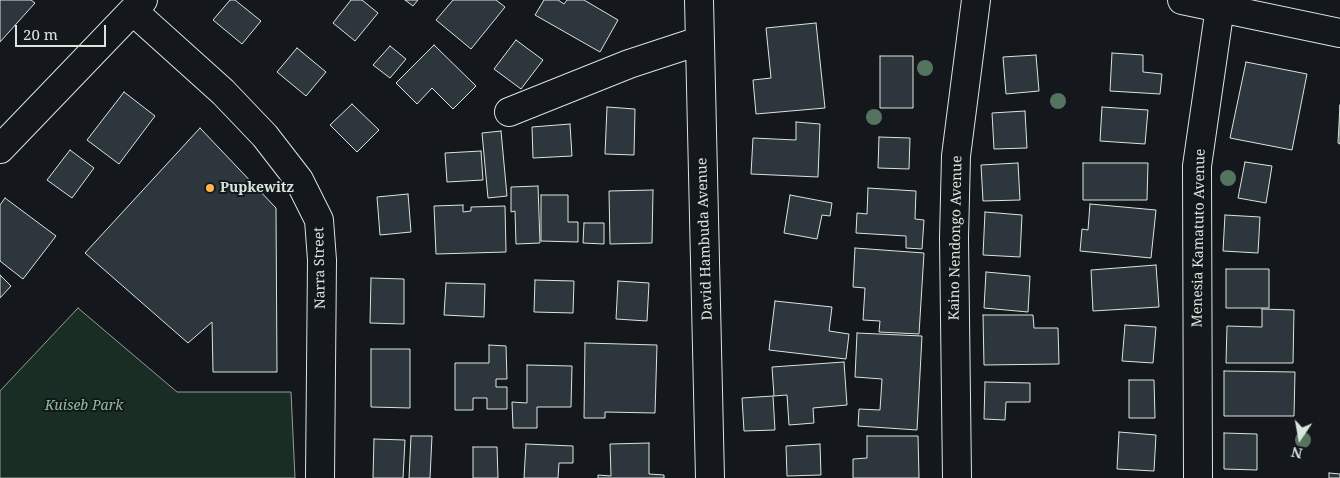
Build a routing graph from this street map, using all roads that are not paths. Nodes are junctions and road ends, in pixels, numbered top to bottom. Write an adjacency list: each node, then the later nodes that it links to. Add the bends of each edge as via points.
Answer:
1 (699, 0): 7 (street, David Hambuda Avenue)
2 (976, 0): 12 (street, Kaino Nendongo Avenue, via 956,156)
3 (1182, 0): 4 (street)
4 (1220, 4): 6 (street); 13 (street, Menesia Kamatuto Avenue, via 1197,166)
5 (138, 5): 9 (street); 10 (street, Narra Street, via 265,136 299,180 319,220 322,260)
6 (1340, 33)
7 (699, 40): 8 (street); 11 (street, David Hambuda Avenue)
8 (510, 112)
9 (0, 149)
10 (320, 478)
11 (710, 478)
12 (957, 478)
13 (1198, 478)

